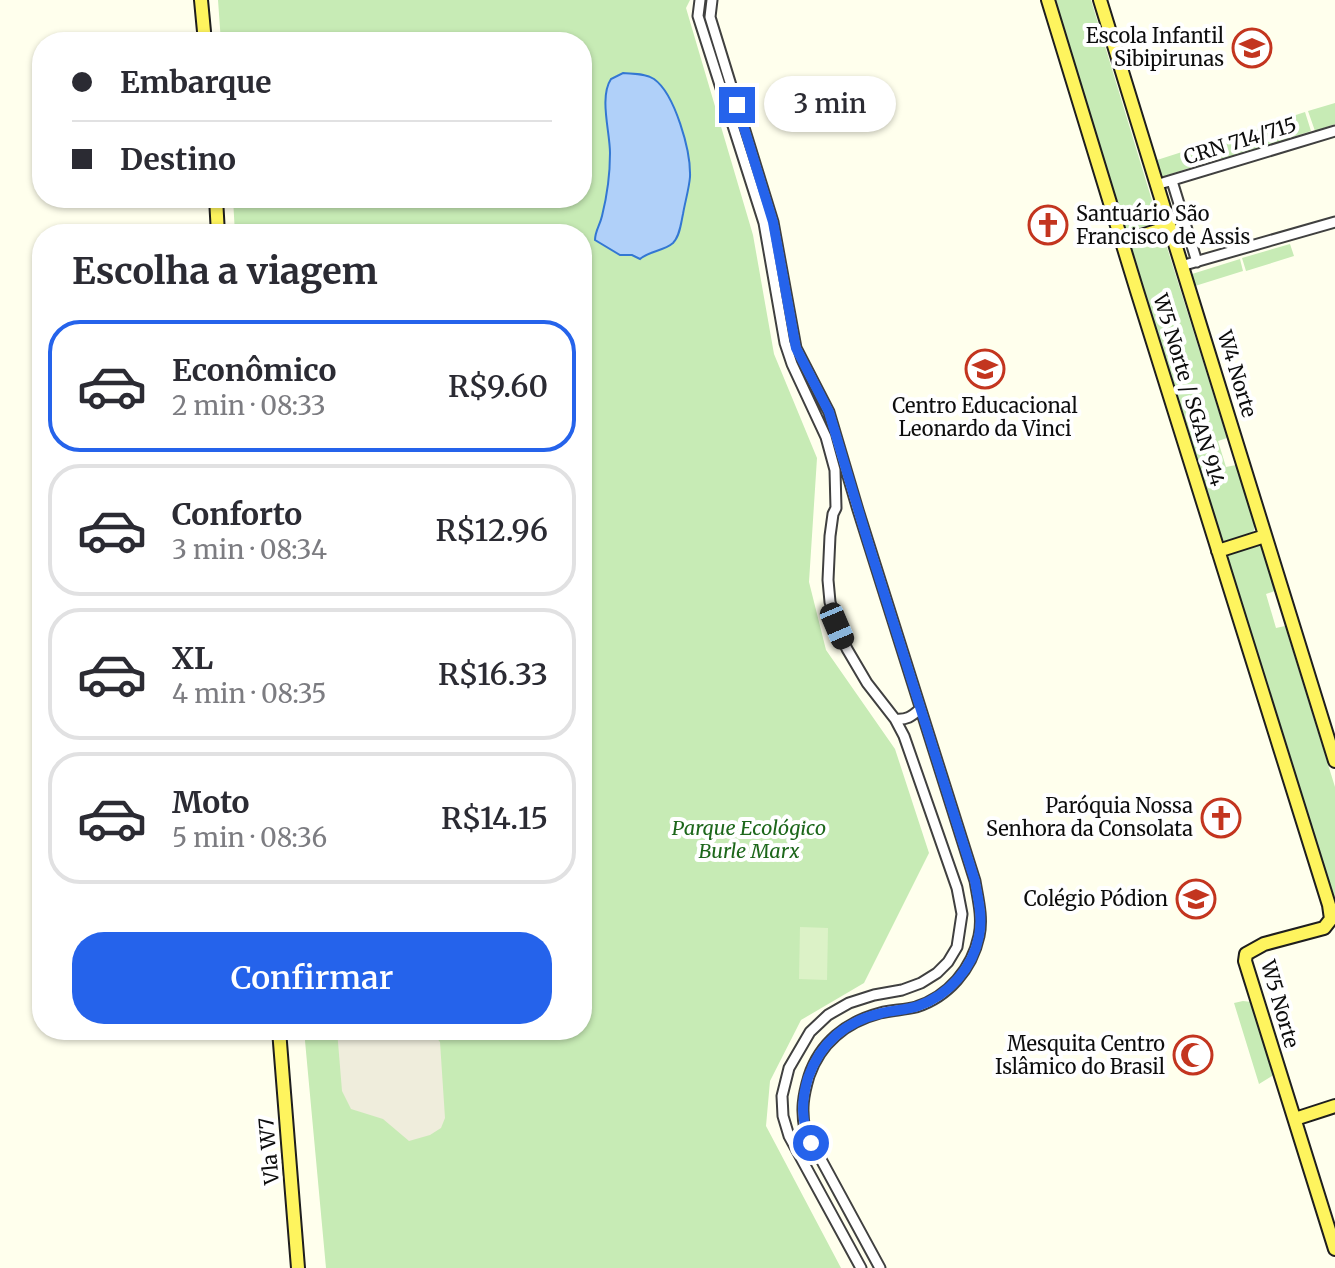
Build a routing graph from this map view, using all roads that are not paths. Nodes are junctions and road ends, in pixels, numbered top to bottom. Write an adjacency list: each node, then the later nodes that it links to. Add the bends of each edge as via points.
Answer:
1 (201, 0): 6 (main road)
2 (700, 0): 15 (street, via 698,16 764,223 785,343 835,470)
3 (712, 0): 16 (street, via 710,17 773,222 796,348 829,412)
4 (1048, 0): 12 (main road, W5 Norte / SGAN 914)
5 (1100, 0): 9 (main road, W4 Norte)
6 (204, 32)
7 (1335, 131): 8 (street, CRN 714/715)
8 (1172, 181): 9 (street, CRN 714/715); 13 (street)
9 (1156, 185): 11 (main road, W4 Norte)
10 (1335, 222): 13 (street)
11 (1169, 227): 12 (main road); 14 (main road, W4 Norte)
12 (1122, 242): 18 (main road, W5 Norte / SGAN 914)
13 (1197, 262): 14 (street)
14 (1181, 266): 17 (main road, W4 Norte)
15 (836, 508): 16 (street); 20 (street, via 830,536 830,602 847,649)
16 (858, 510): 19 (street)
17 (1265, 536): 18 (main road); 21 (main road, W4 Norte)
18 (1218, 551): 22 (main road, W5 Norte)
19 (920, 709): 20 (street, via 905,720); 25 (street, via 975,881 980,934 973,957 948,989 916,1007 850,1025 834,1036)
20 (895, 719): 24 (street, via 957,888 962,914 957,947 948,962 921,983 849,1003 828,1015)
21 (1335, 761)
22 (1332, 904): 29 (main road, W5 Norte, via 1324,928 1246,954)
23 (280, 1040): 31 (main road, Vla W7)
24 (797, 1054): 25 (street, via 806,1063); 26 (street)
25 (815, 1062): 27 (street)
26 (788, 1070): 27 (street, via 803,1070); 32 (street, via 782,1096 789,1136)
27 (808, 1079): 33 (street, via 802,1112 805,1130)
28 (1335, 1106): 29 (main road)
29 (1295, 1119): 30 (main road, W5 Norte)
30 (1335, 1249)
31 (298, 1268)
32 (861, 1268)
33 (880, 1268)

